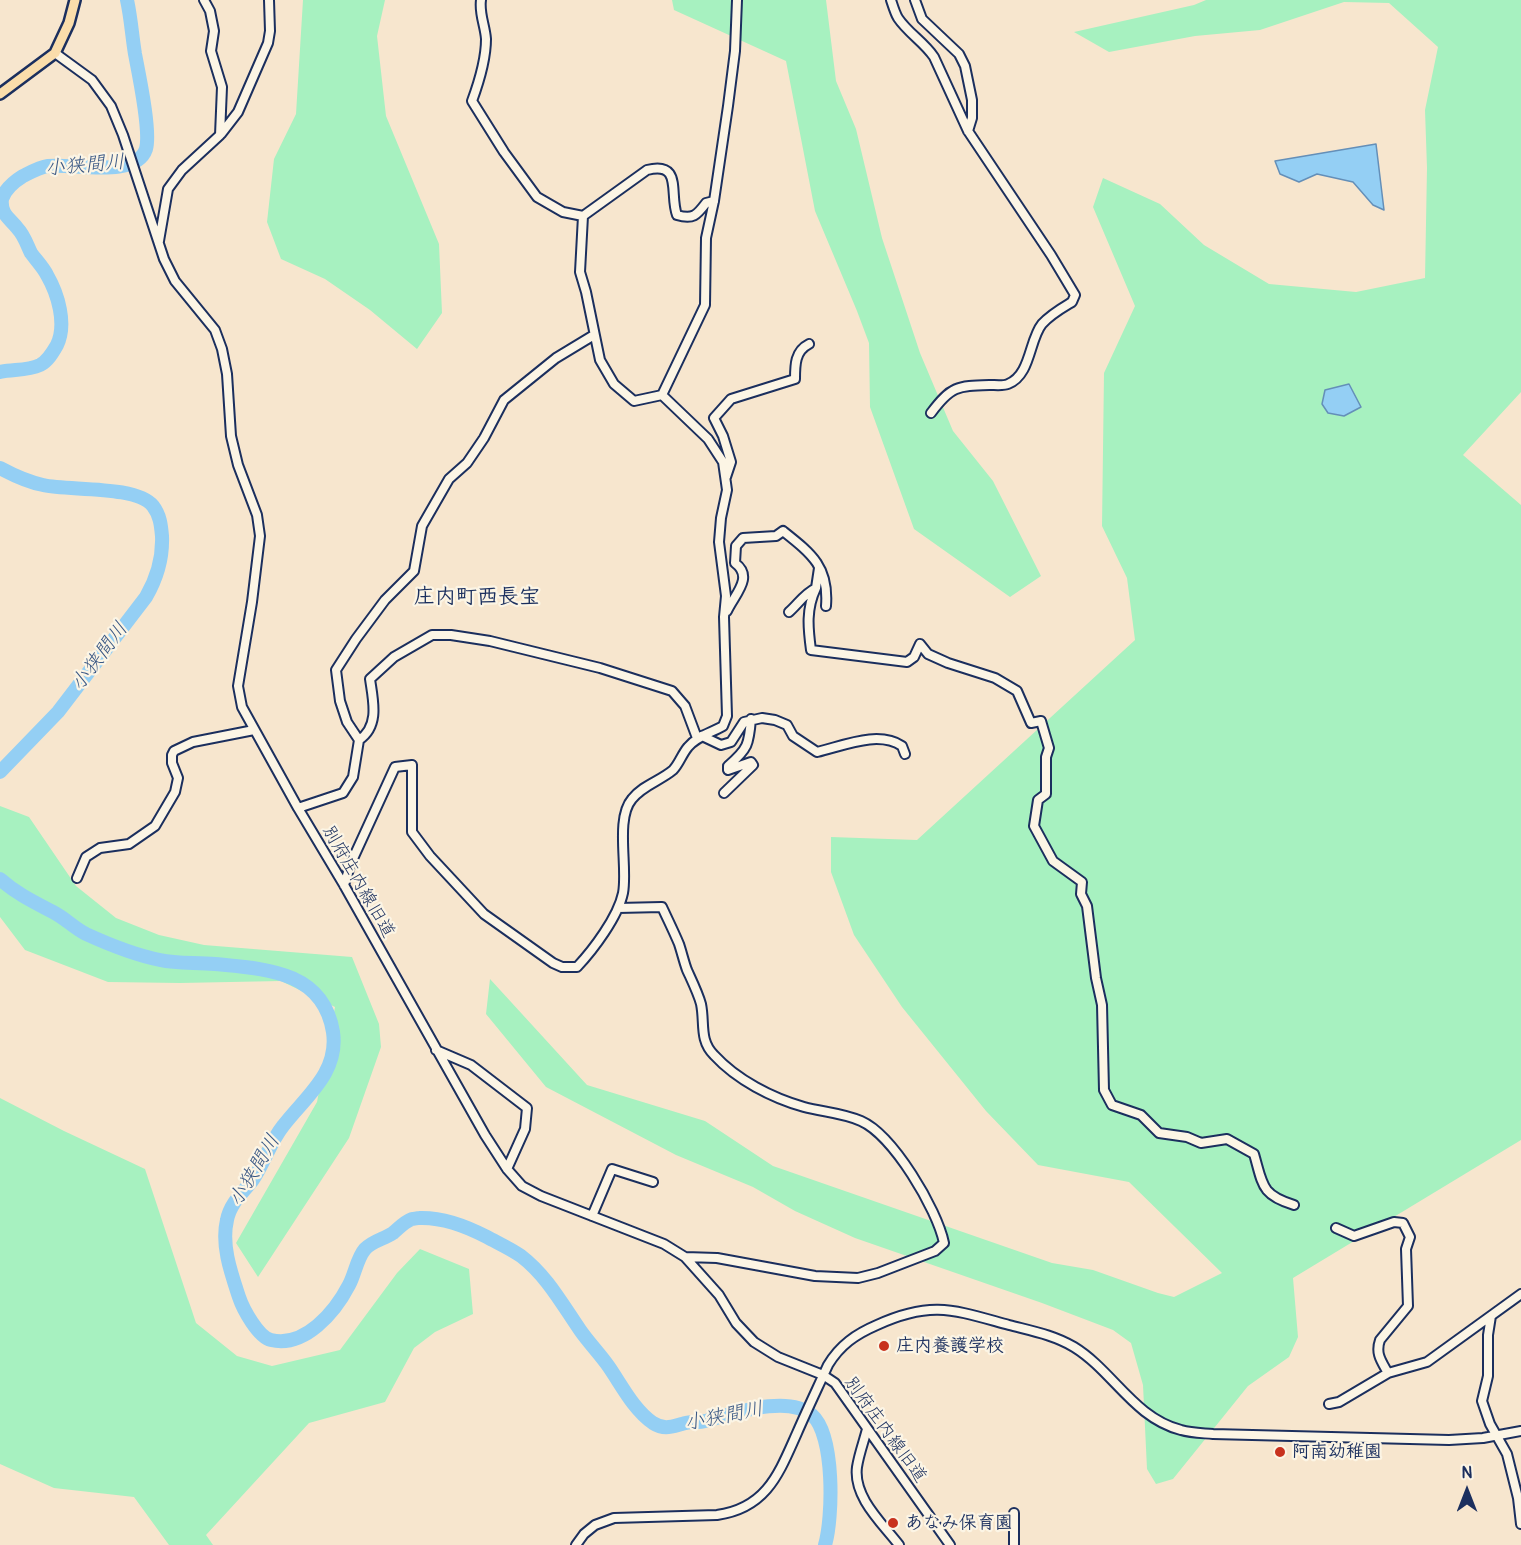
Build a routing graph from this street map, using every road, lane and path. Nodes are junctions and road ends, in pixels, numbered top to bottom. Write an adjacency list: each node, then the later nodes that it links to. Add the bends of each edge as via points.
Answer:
1 (75, 0): 8 (main road)
2 (204, 0): 11 (street, via 210,11 214,31 211,51 222,87)
3 (269, 0): 11 (street, via 268,43 238,112)
4 (481, 0): 13 (street, via 486,38 472,101 537,197 563,213)
5 (737, 0): 12 (street, via 735,51)
6 (891, 0): 10 (street, via 897,17 934,57)
7 (915, 0): 10 (street, via 922,19 959,54 965,66 972,100)
8 (55, 53): 9 (main road); 14 (street, 別府庄内線旧道, via 92,80 111,106)
9 (0, 94)
10 (968, 131): 18 (street, via 1075,295 1072,302 1042,324 1023,369 1008,384 962,386 948,392)
11 (220, 135): 14 (street, via 182,170 168,189)
12 (714, 201): 13 (street, via 706,202 697,214 687,218 677,215 671,174 658,167 647,170); 17 (street, via 706,238 705,305)
13 (583, 216): 15 (street, via 580,272)
14 (159, 242): 26 (street, 別府庄内線旧道, via 175,281 215,330 222,349 231,436 257,515 258,556 238,686 242,708)
15 (594, 334): 17 (street, via 600,360 614,384 634,401); 28 (street, via 556,358 504,400 467,464 449,479 422,526 414,571 385,600 336,670 347,723)
16 (809, 344): 19 (street, via 801,348 795,363 795,379 731,399 714,418 731,462)
17 (662, 395): 19 (street, via 708,439 723,462)
18 (931, 413)
19 (725, 478): 24 (street, via 727,490 719,542 726,597)
20 (819, 568): 21 (street); 22 (street, via 826,580); 24 (street, via 783,531 776,536 743,538 734,555 745,577)
21 (816, 588): 23 (street, via 805,593); 38 (street, via 808,616 812,650 907,662 920,644 928,654 995,678 1017,691 1031,723 1041,721 1049,748 1046,794 1038,800 1034,826 1053,861 1082,882 1102,1005 1104,1090 1112,1105 1141,1115 1159,1133 1201,1143 1227,1139 1254,1155 1265,1191)
22 (826, 606)
23 (789, 612)
24 (724, 617): 27 (street, via 727,716 723,726)
25 (751, 719): 27 (street, via 744,722 731,742 721,745); 29 (street, via 776,720 787,725 793,736 817,752 884,739 902,746); 30 (street, via 748,744 728,770 751,762 753,765)
26 (254, 730): 31 (street, 別府庄内線旧道); 32 (street, via 193,742 174,751 172,763 178,778 175,792 155,826 129,844 100,848 86,857)
27 (700, 737): 28 (street, via 685,706 672,691 600,668 490,641 441,634 432,635 394,657 370,679 374,722); 34 (street, via 687,748 674,770 631,800 625,813 623,894)
28 (359, 740): 31 (street, via 353,777 343,794)
29 (905, 754)
30 (724, 793)
31 (298, 808): 33 (street, 別府庄内線旧道)
32 (76, 878)
33 (344, 885): 34 (street, via 395,767 412,765 412,832 419,843 484,914 544,957 562,967 577,967); 35 (street, 別府庄内線旧道)
34 (618, 908): 41 (street, via 662,907 700,1004 703,1037 716,1058 778,1098 846,1115 878,1133 892,1146 915,1181 937,1219 944,1243 935,1251 858,1278 815,1276 717,1258)
35 (436, 1050): 36 (street, 別府庄内線旧道); 36 (street, via 471,1065 527,1108 525,1129)
36 (507, 1169): 39 (street, 別府庄内線旧道, via 522,1186)
37 (653, 1182): 39 (street, via 612,1169)
38 (1294, 1205)
39 (592, 1216): 41 (street, 別府庄内線旧道, via 664,1244)
40 (1336, 1228): 44 (street, via 1354,1236 1394,1222 1403,1223 1408,1230 1408,1306 1377,1347)
41 (685, 1257): 45 (street, 別府庄内線旧道, via 754,1342 778,1357)
42 (1521, 1294): 43 (street)
43 (1491, 1316): 44 (street, via 1427,1362); 49 (street, via 1488,1380 1482,1401)
44 (1388, 1373): 46 (street)
45 (823, 1375): 47 (street, 別府庄内線旧道, via 838,1387); 49 (street, via 844,1344 858,1334 908,1312 945,1310 1059,1339 1090,1358 1148,1415 1182,1431 1418,1439); 52 (street, via 779,1474 757,1499 717,1515 607,1520 589,1530)
46 (1329, 1404)
47 (867, 1429): 53 (street, via 857,1467 858,1485 865,1501); 54 (street, 別府庄内線旧道)
48 (1521, 1431): 49 (street)
49 (1497, 1436): 51 (street, via 1515,1483)
50 (1014, 1513): 55 (street)
51 (1521, 1524)
52 (576, 1545)
53 (899, 1545)
54 (950, 1545)
55 (1014, 1545)

